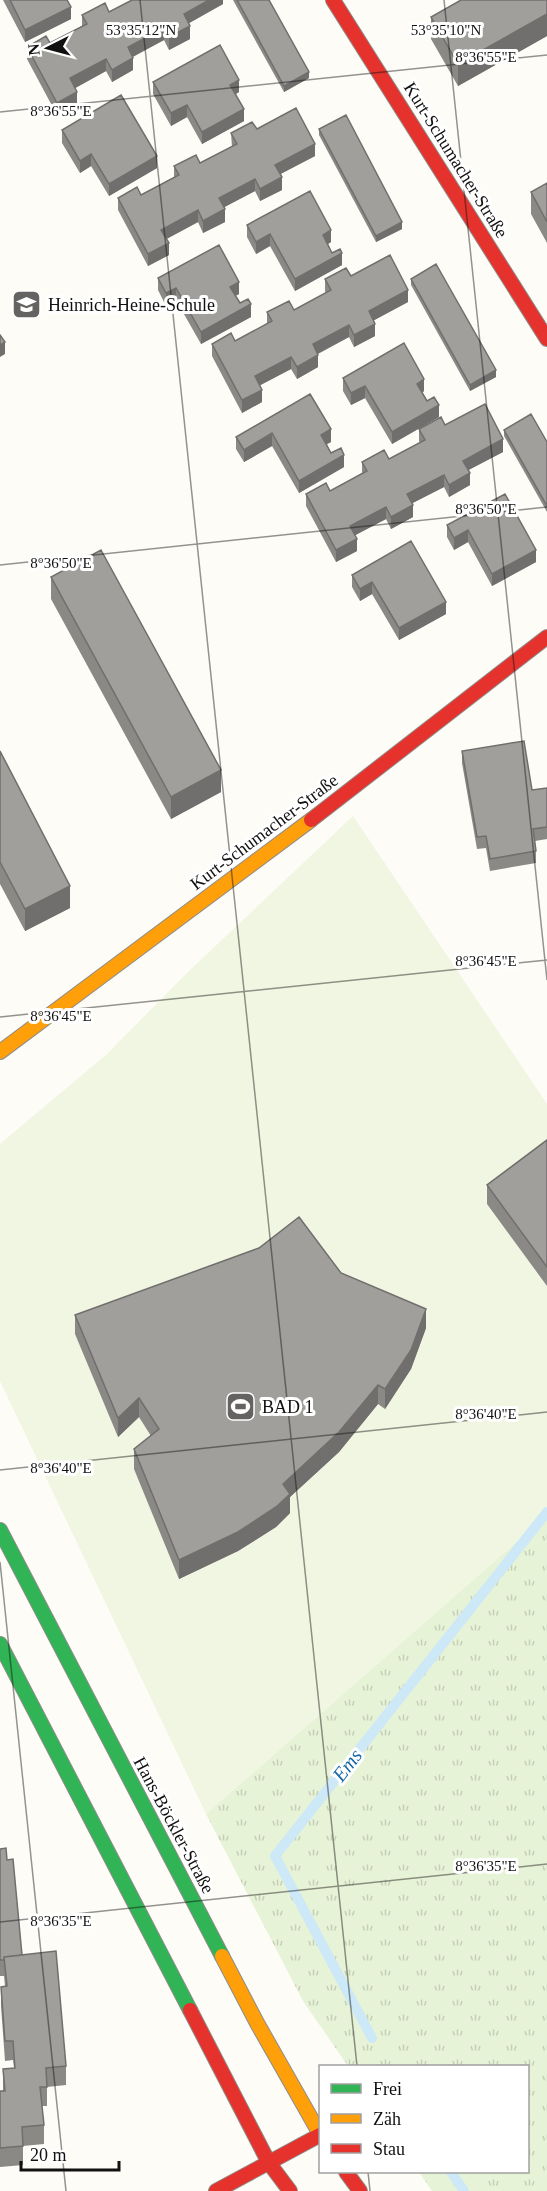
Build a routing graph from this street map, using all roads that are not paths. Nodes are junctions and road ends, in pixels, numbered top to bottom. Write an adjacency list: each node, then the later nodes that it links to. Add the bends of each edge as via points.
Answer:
1 (333, 0): 2 (street, Kurt-Schumacher-Straße)
2 (547, 339)
3 (547, 637): 4 (street, Kurt-Schumacher-Straße, via 310,821)
4 (0, 1052)
5 (0, 1530): 7 (street, Hans-Böckler-Straße, via 257,2023)
6 (0, 1644): 9 (street)
7 (319, 2131)
8 (319, 2135): 9 (street)
9 (269, 2163): 11 (street); 12 (street)
10 (347, 2173): 13 (street)
11 (216, 2191)
12 (290, 2191)
13 (360, 2191)

